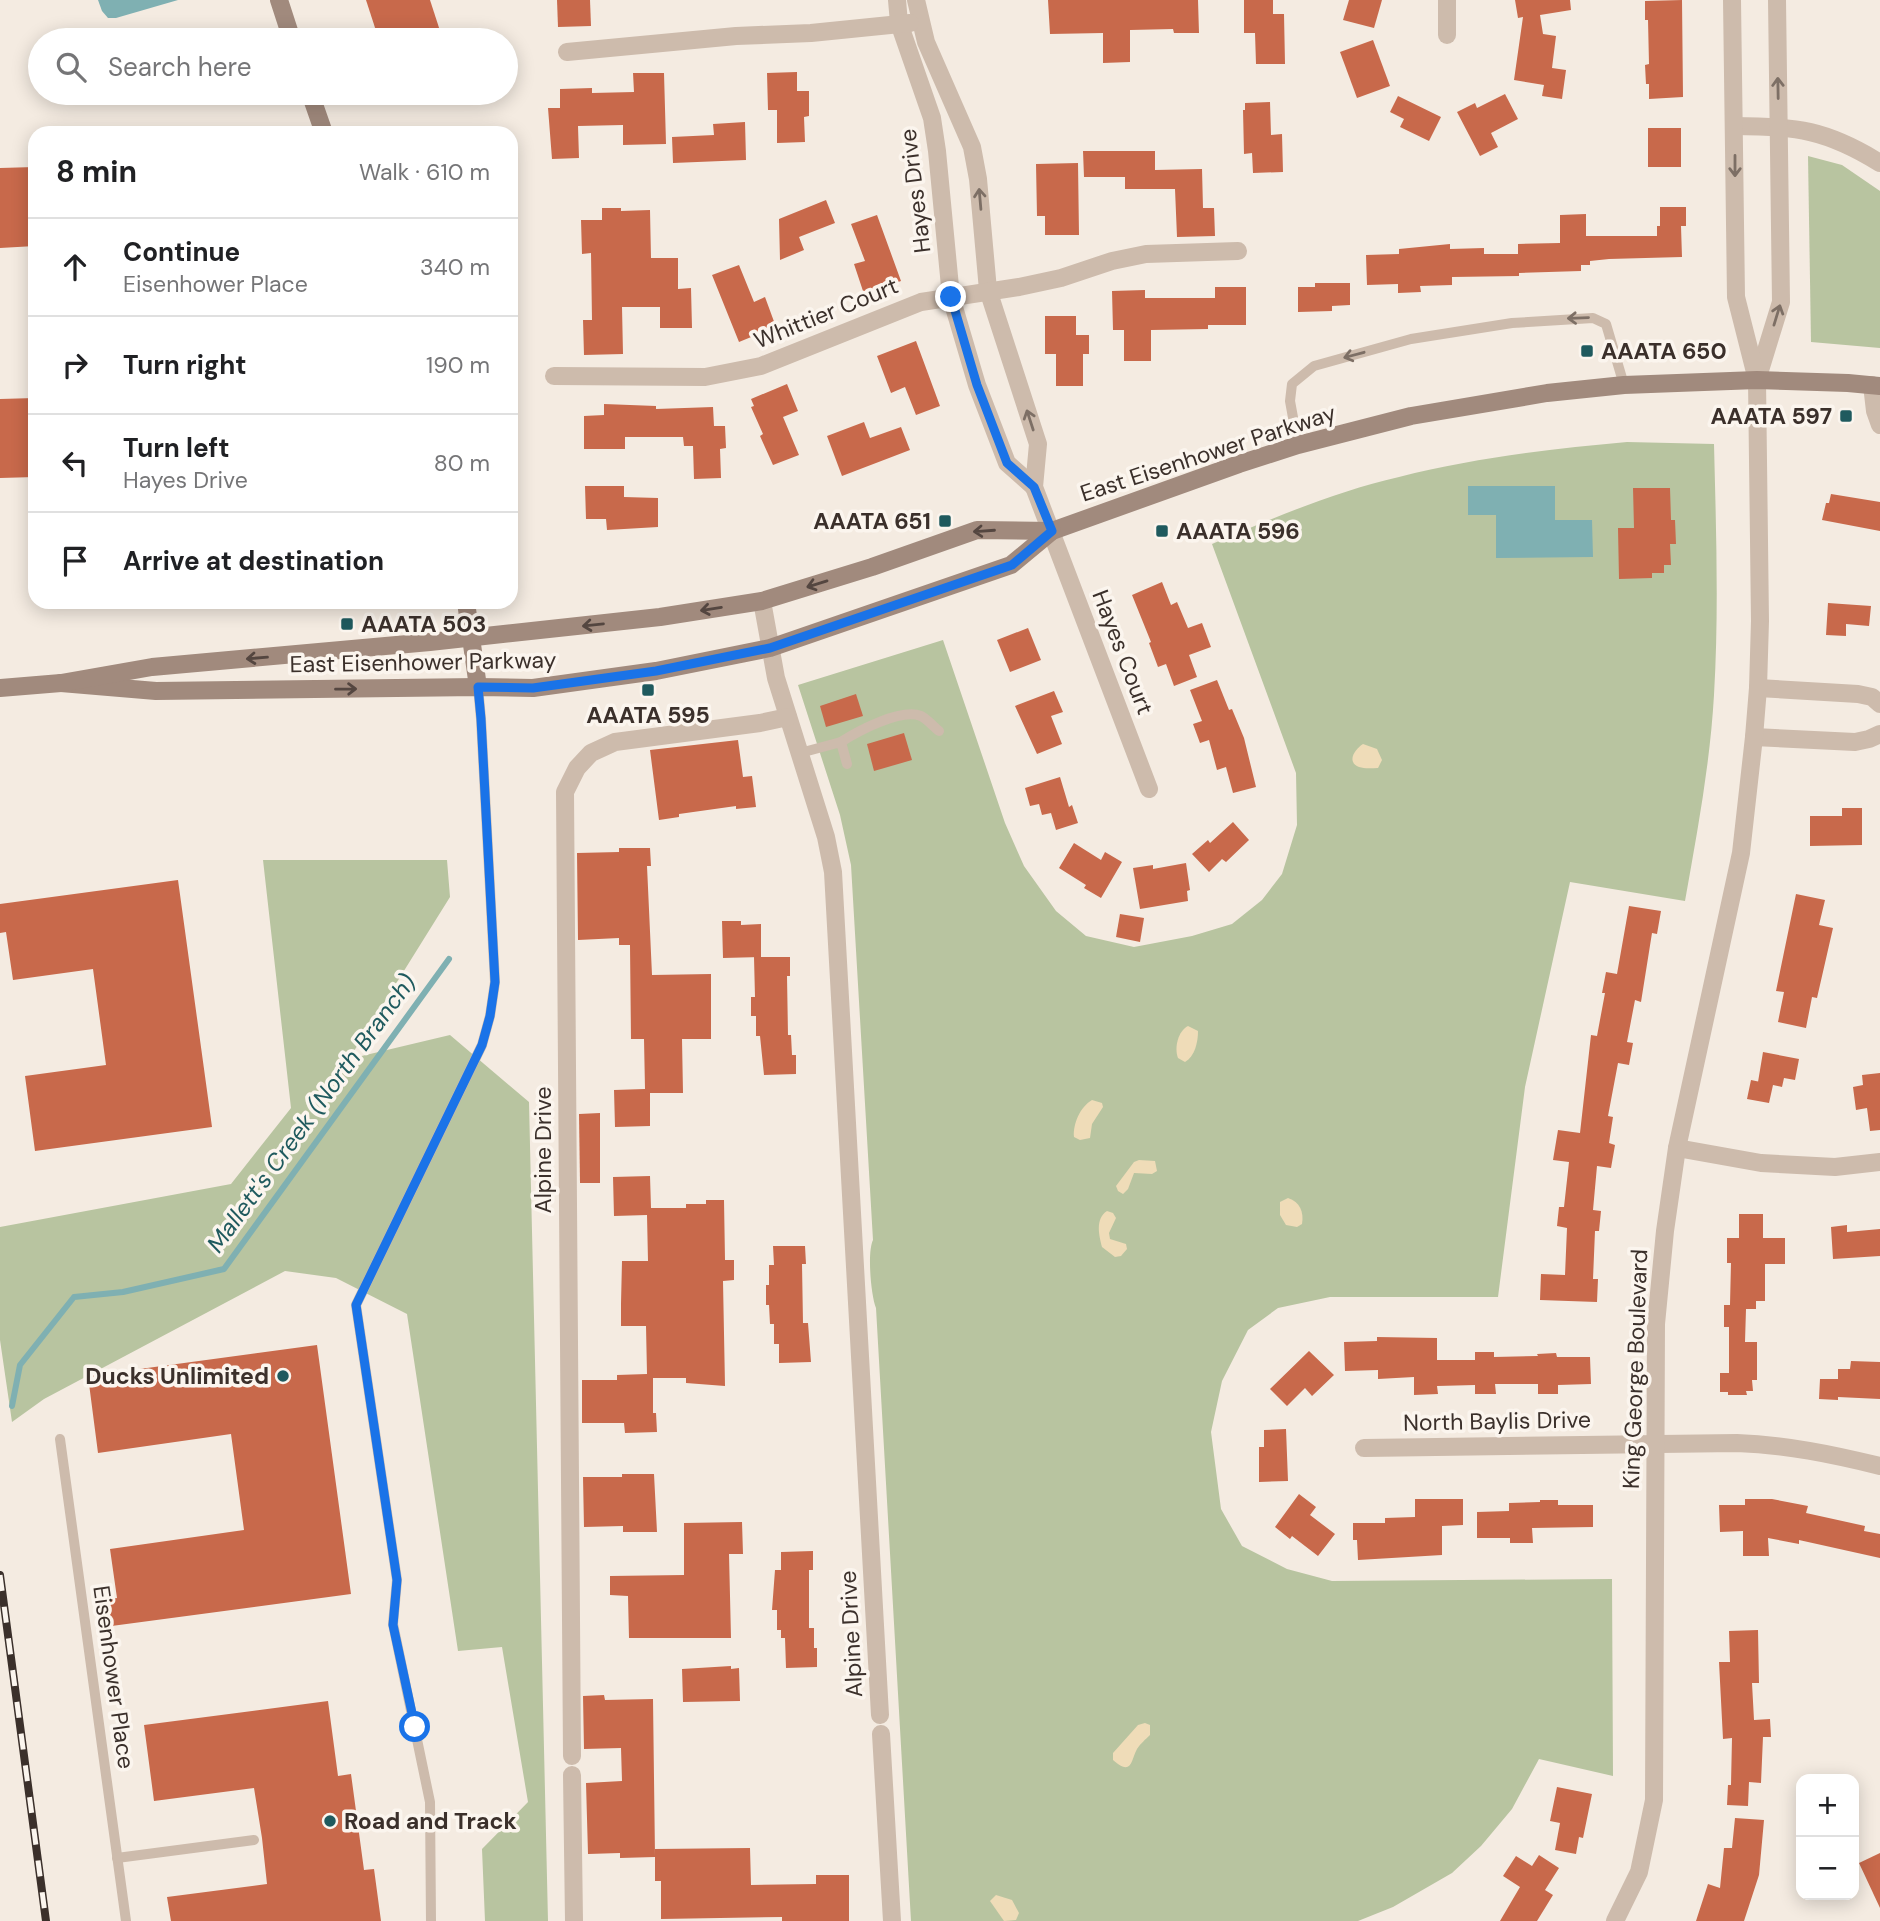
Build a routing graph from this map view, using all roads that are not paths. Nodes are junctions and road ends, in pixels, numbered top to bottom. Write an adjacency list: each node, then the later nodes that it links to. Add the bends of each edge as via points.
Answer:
1 (279, 0): 9 (main road)
2 (897, 0): 8 (street, Hayes Drive)
3 (916, 0): 7 (street, Hayes Drive)
4 (1447, 0): 10 (street)
5 (1732, 0): 14 (street, King George Boulevard)
6 (1777, 0): 15 (street, King George Boulevard, one-way to 6)
7 (920, 22): 8 (street); 18 (street, Hayes Drive, one-way to 7, via 972,147)
8 (899, 23): 11 (street); 19 (street, Hayes Drive, via 932,118)
9 (288, 28)
10 (1447, 35)
11 (567, 52)
12 (314, 105): 13 (main road)
13 (322, 126)
14 (1734, 126): 15 (street); 21 (street, King George Boulevard, one-way to 21, via 1736,297)
15 (1779, 126): 16 (street, via 1833,139); 21 (street, King George Boulevard, one-way to 15, via 1781,302)
16 (1880, 163)
17 (1238, 251): 18 (street, Whittier Court, via 1146,254 1060,278)
18 (989, 290): 19 (street, Whittier Court); 26 (street, Hayes Drive, one-way to 18, via 1038,444)
19 (951, 297): 20 (street, Whittier Court, via 921,302 749,369 705,377); 26 (street, Hayes Drive, via 1007,463)
20 (554, 376)
21 (1757, 380): 22 (main road, East Eisenhower Parkway); 23 (main road, East Eisenhower Parkway); 35 (street, King George Boulevard)
22 (1624, 385): 25 (main road, East Eisenhower Parkway, via 1411,416); 25 (lane, one-way to 25, via 1606,324 1593,318 1512,323 1411,339 1314,366 1292,384 1290,401)
23 (1876, 386): 24 (street, via 1875,411)
24 (1880, 425)
25 (1298, 445): 27 (main road, East Eisenhower Parkway)
26 (1034, 487): 27 (street, Hayes Drive)
27 (1052, 531): 28 (main road, East Eisenhower Parkway, one-way to 28, via 977,530); 31 (main road, East Eisenhower Parkway, via 1012,565); 44 (street, Hayes Court)
28 (762, 601): 30 (main road, East Eisenhower Parkway, one-way to 30); 31 (street, Alpine Drive)
29 (467, 609): 30 (main road)
30 (471, 638): 32 (main road, East Eisenhower Parkway, one-way to 32, via 152,667); 33 (main road)
31 (770, 648): 33 (main road, East Eisenhower Parkway, via 656,671 533,688); 37 (street, Alpine Drive)
32 (61, 683): 33 (main road, East Eisenhower Parkway, one-way to 33, via 156,691); 34 (main road, East Eisenhower Parkway)
33 (478, 687): 56 (lane, via 495,982 490,1016 482,1045 356,1305 397,1580 393,1625 430,1802)
34 (0, 688)
35 (1758, 688): 36 (street, via 1858,694); 40 (street, King George Boulevard)
36 (1880, 704)
37 (788, 717): 42 (street, Alpine Drive); 51 (street, Alpine Drive, via 615,741 577,768 565,792)
38 (939, 731): 41 (lane, via 920,716 904,714)
39 (1880, 734): 40 (street, via 1855,741)
40 (1754, 737): 45 (street, King George Boulevard, via 1741,853)
41 (841, 741): 42 (lane); 43 (lane)
42 (800, 754): 58 (street, Alpine Drive, via 833,872)
43 (847, 764)
44 (1149, 789)
45 (1677, 1148): 46 (street, via 1761,1164 1835,1167); 48 (street, King George Boulevard, via 1656,1324)
46 (1880, 1162)
47 (60, 1439): 54 (lane, Eisenhower Place)
48 (1654, 1444): 49 (street, North Baylis Drive); 50 (street, North Baylis Drive, via 1774,1445); 59 (street, King George Boulevard, via 1654,1800 1639,1872)
49 (1364, 1448)
50 (1880, 1466)
51 (572, 1756)
52 (572, 1775): 57 (street)
53 (254, 1840): 54 (lane)
54 (117, 1858): 55 (lane, Eisenhower Place)
55 (126, 1921)
56 (431, 1921)
57 (573, 1921)
58 (892, 1921)
59 (1615, 1921)

